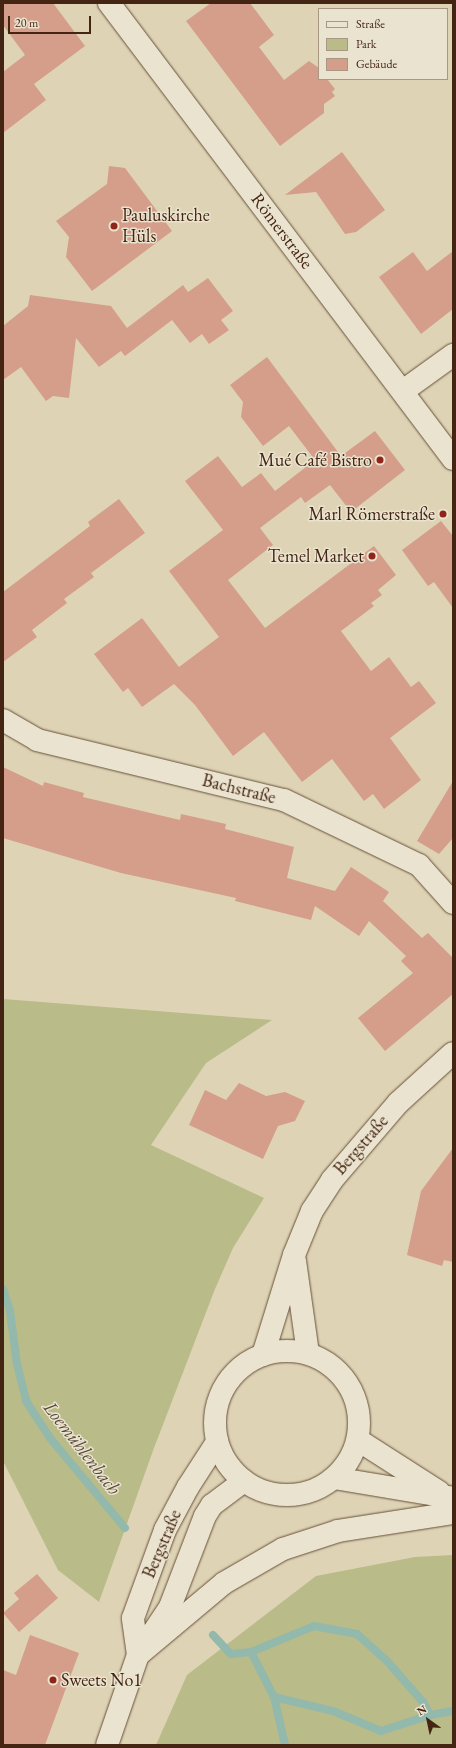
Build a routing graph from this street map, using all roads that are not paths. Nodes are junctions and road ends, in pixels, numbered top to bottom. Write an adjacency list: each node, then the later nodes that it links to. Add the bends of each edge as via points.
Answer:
1 (109, 3): 3 (main road, Römerstraße)
2 (453, 355): 3 (main road)
3 (403, 391): 4 (main road, Römerstraße)
4 (453, 459)
5 (3, 720): 6 (main road, Bachstraße, via 37,740 284,800 419,865)
6 (453, 903)
7 (453, 1053): 8 (main road, Bergstraße, via 398,1103 332,1180 312,1211)
8 (294, 1255): 9 (main road); 10 (main road, Bergstraße)
9 (308, 1353): 10 (main road, via 285,1350); 11 (main road, via 332,1365 350,1386 359,1413)
10 (263, 1355): 12 (main road, via 244,1365 229,1380 222,1393 215,1420)
11 (358, 1440): 13 (main road, via 348,1461); 15 (main road)
12 (217, 1442): 14 (main road, via 227,1463); 16 (main road, Bergstraße, via 188,1487 165,1530 133,1618)
13 (334, 1478): 14 (main road, via 313,1490 290,1495 265,1492); 15 (main road)
14 (244, 1481): 16 (main road, Bergstraße, via 212,1505 205,1516 170,1607)
15 (451, 1503): 16 (main road, via 338,1531 283,1549 224,1584)
16 (138, 1655): 17 (main road, Bergstraße)
17 (106, 1745)

